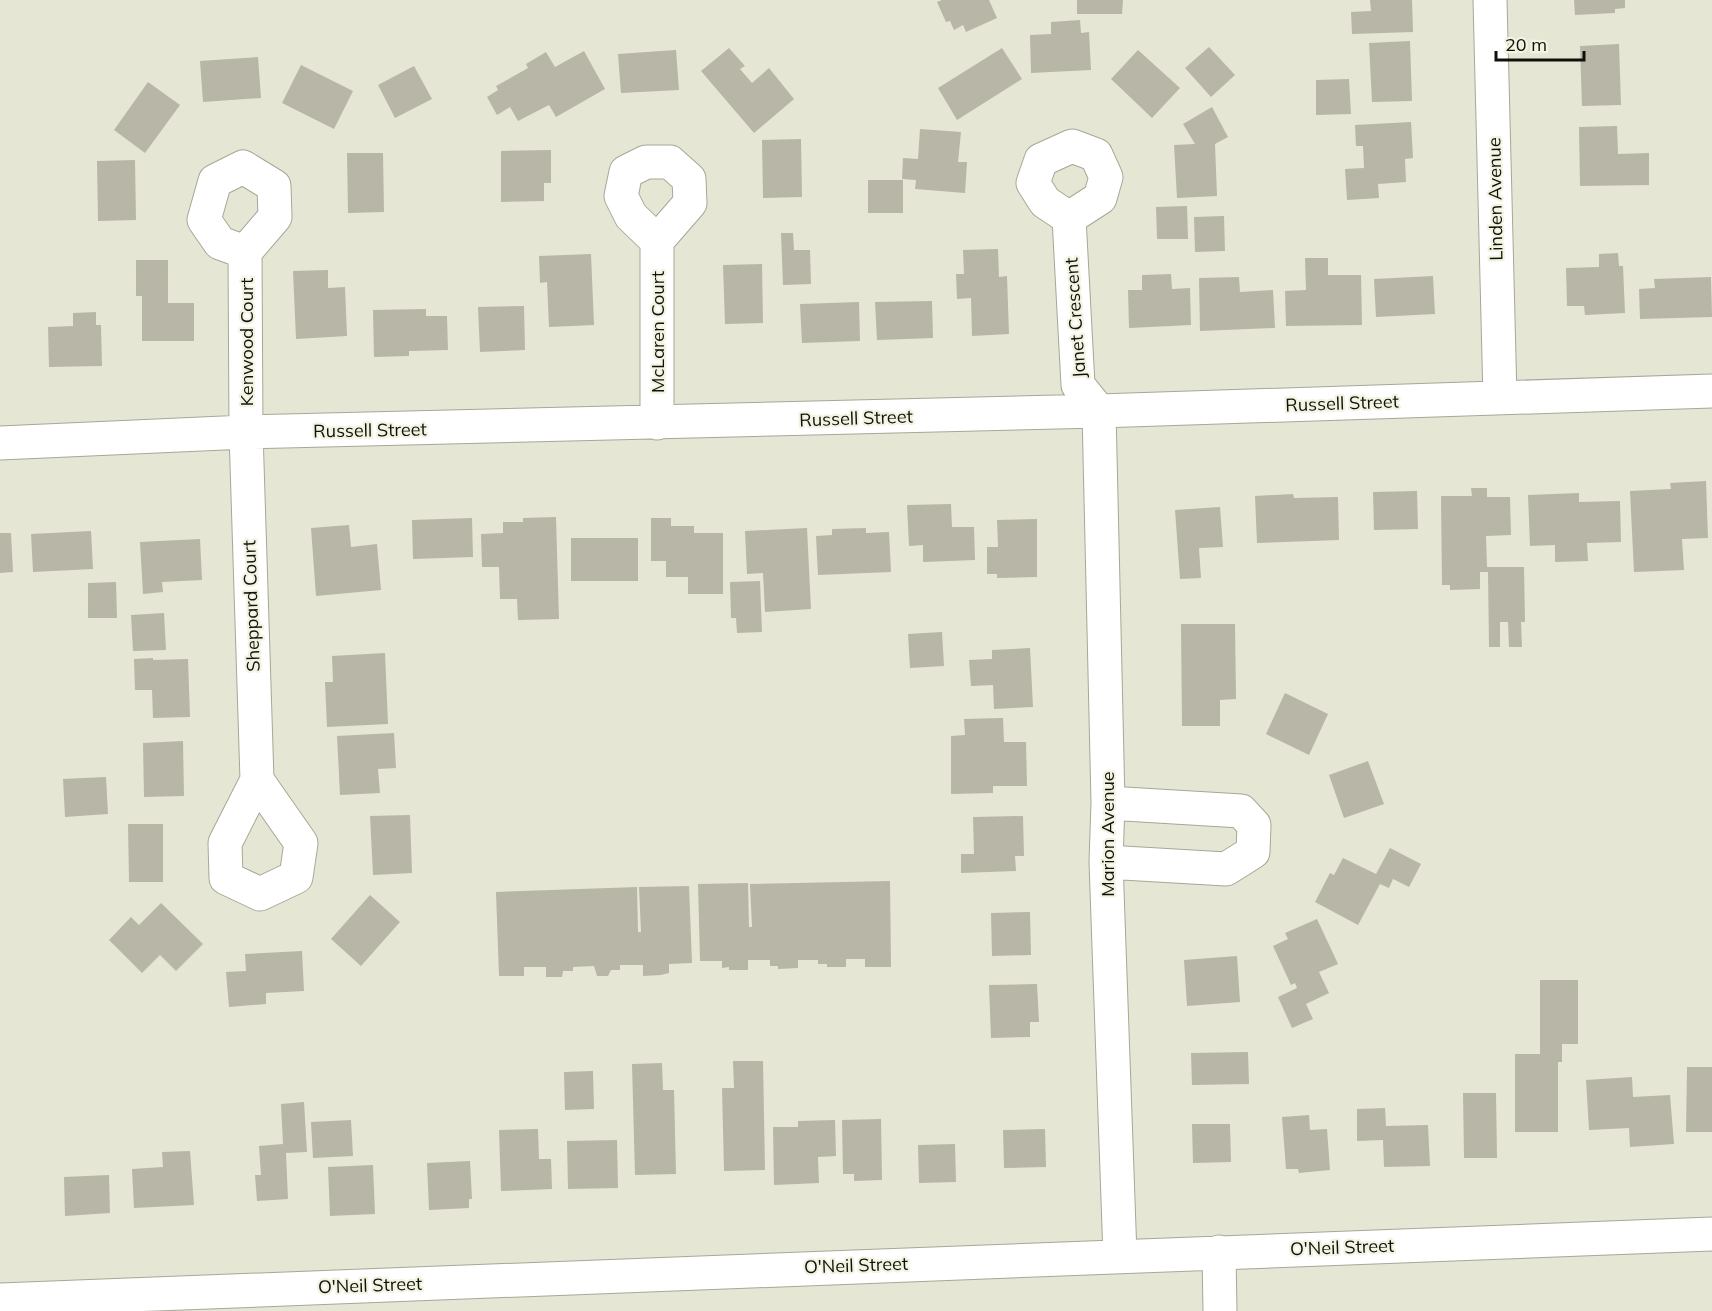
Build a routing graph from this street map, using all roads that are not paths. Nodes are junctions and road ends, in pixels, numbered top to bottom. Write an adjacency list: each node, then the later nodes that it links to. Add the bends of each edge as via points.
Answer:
1 (1490, 0): 6 (street, Linden Avenue)
2 (1069, 218): 7 (street, Janet Crescent, via 1078,385)
3 (657, 241): 8 (street, McLaren Court)
4 (245, 252): 9 (street, Kenwood Court)
5 (1712, 391): 6 (street, Russell Street)
6 (1500, 398): 7 (street, Russell Street)
7 (1099, 411): 8 (street, Russell Street); 12 (street, Marion Avenue)
8 (657, 423): 9 (street, Russell Street)
9 (246, 432): 10 (street, Russell Street); 11 (street, Sheppard Court)
10 (0, 443)
11 (256, 780)
12 (1108, 803): 13 (street, Marion Avenue); 13 (street, via 1241,811 1254,825 1253,852 1226,869)
13 (1106, 862): 16 (street, Marion Avenue)
14 (1712, 1234): 15 (street, O'Neil Street)
15 (1219, 1252): 16 (street, O'Neil Street); 18 (street)
16 (1120, 1256): 17 (street, O'Neil Street)
17 (0, 1300)
18 (1220, 1311)

